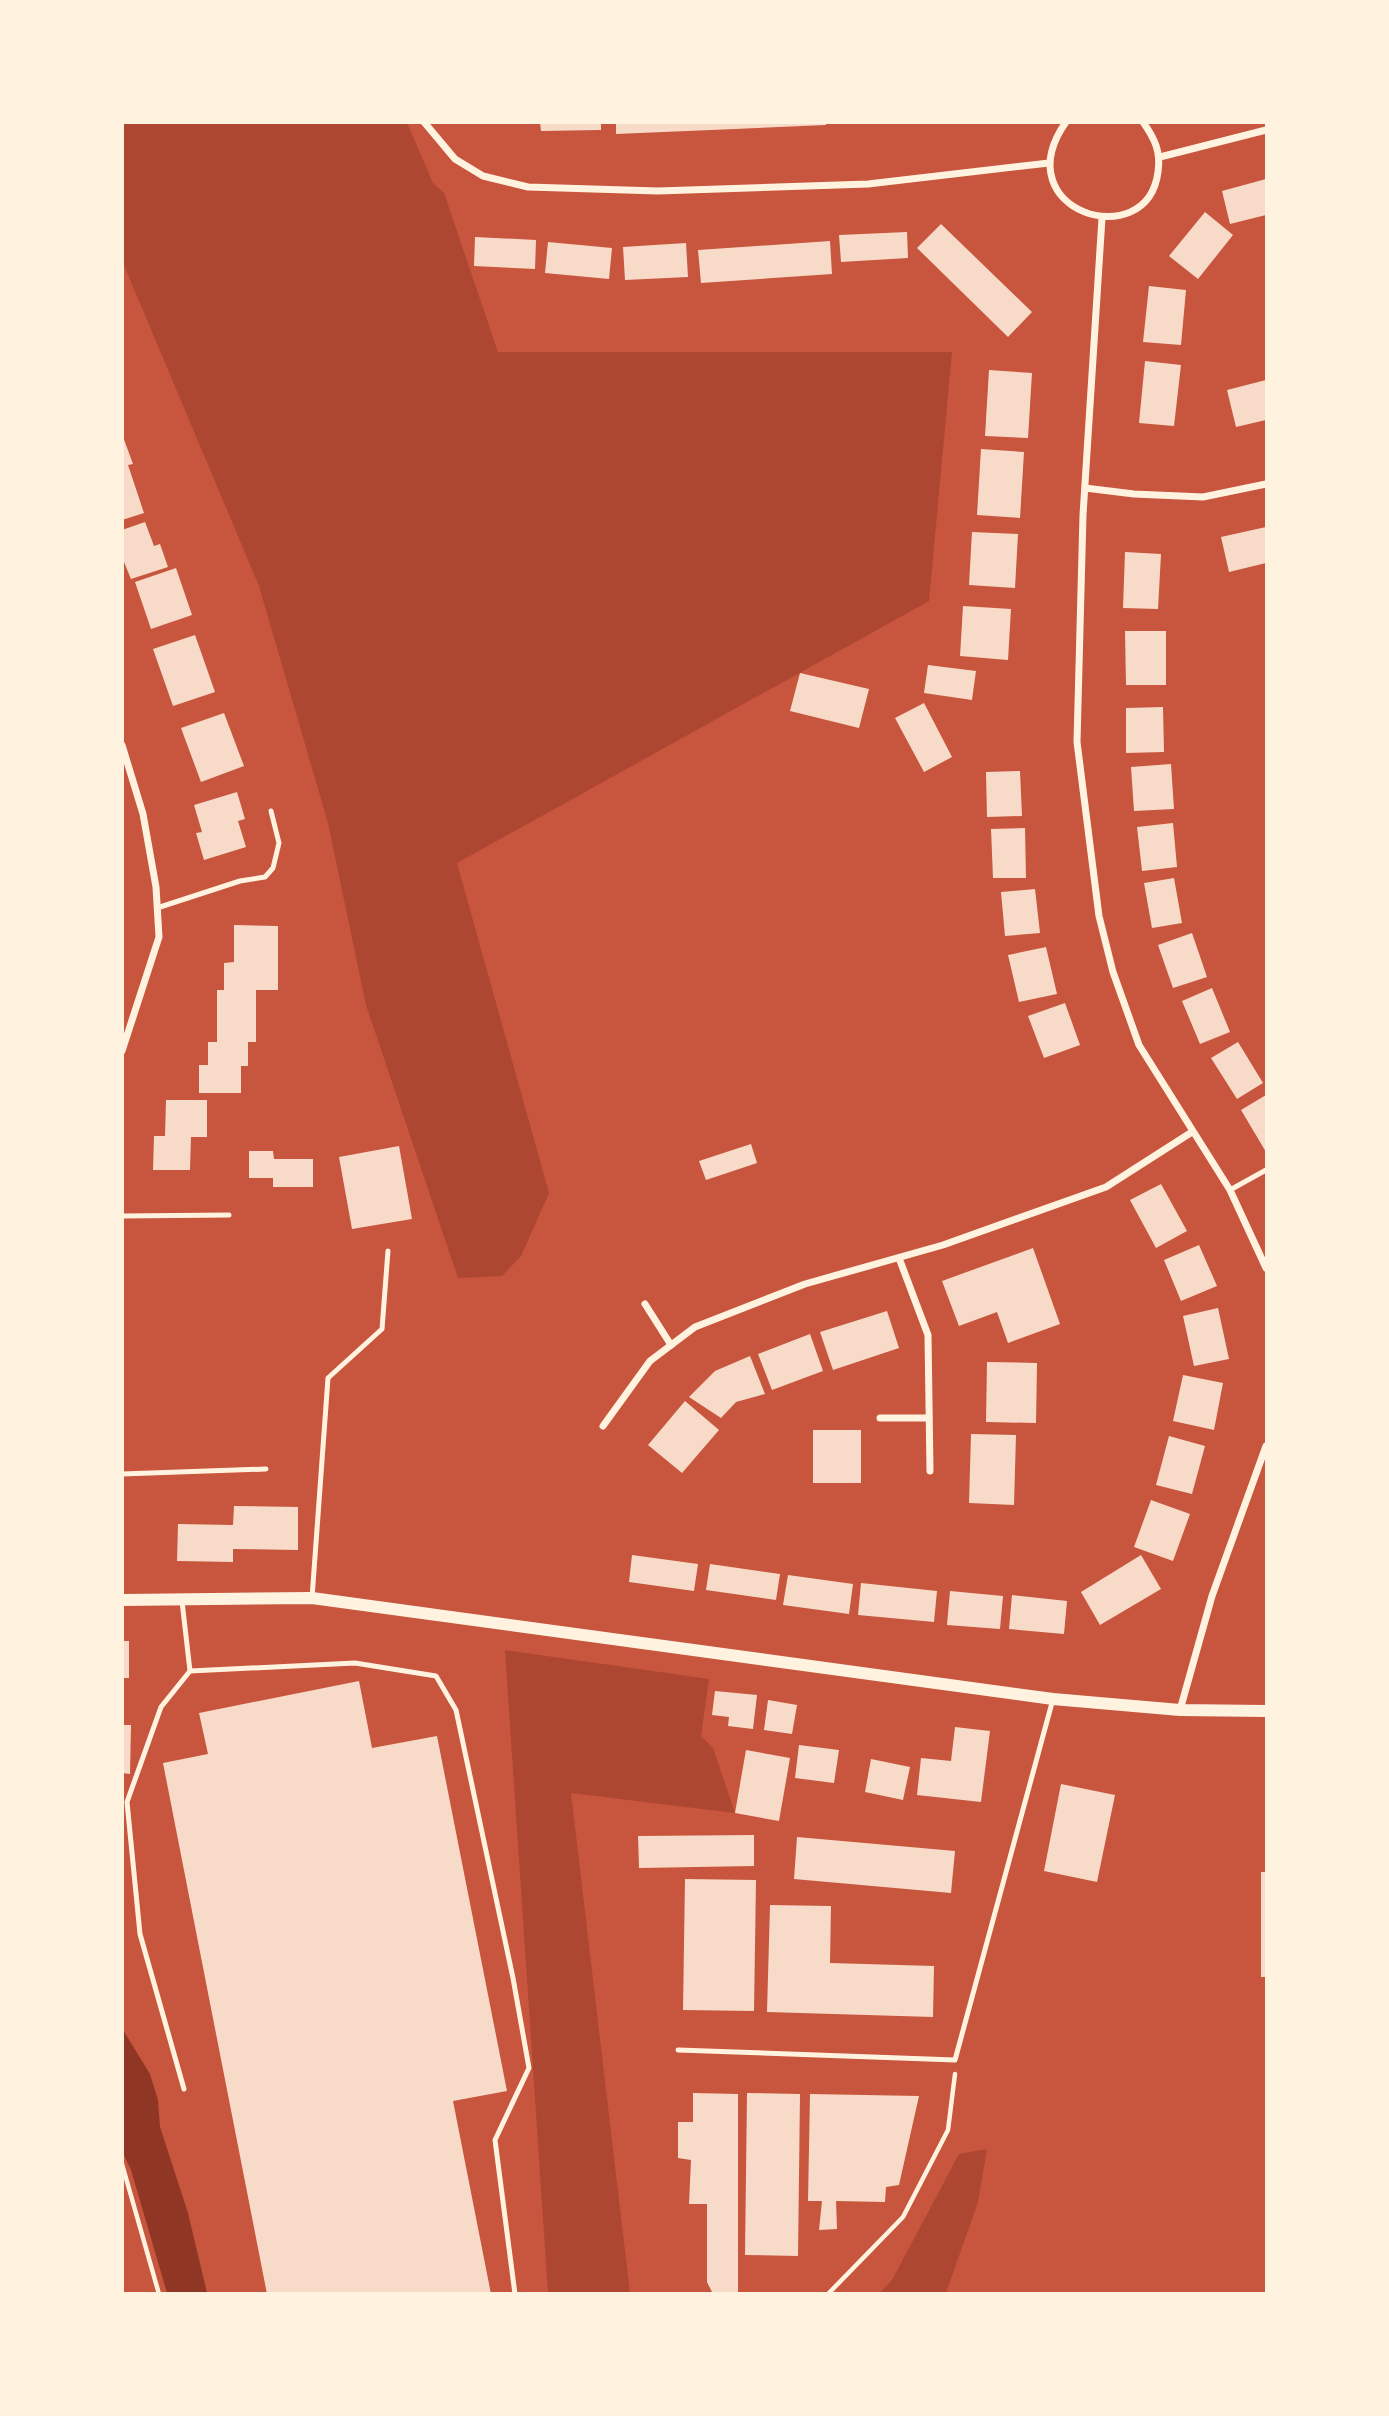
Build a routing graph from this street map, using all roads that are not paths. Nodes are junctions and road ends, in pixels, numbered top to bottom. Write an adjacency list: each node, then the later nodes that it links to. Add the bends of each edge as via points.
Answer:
1 (424, 122): 6 (street, via 455,159 484,176 528,187 658,191 868,184)
2 (1066, 122): 6 (street, via 1054,139)
3 (1143, 122): 5 (street)
4 (1266, 130): 5 (street)
5 (1160, 157): 7 (street, via 1157,182 1145,201 1121,216)
6 (1049, 163): 7 (street, via 1061,196 1079,212)
7 (1102, 218): 9 (street)
8 (1266, 484): 9 (street, via 1203,497)
9 (1085, 488): 14 (street, via 1077,742 1099,916 1139,1045)
10 (122, 745): 12 (street, via 144,814)
11 (271, 811): 12 (lane, via 279,843 273,868 265,877)
12 (157, 908): 13 (street, via 159,937)
13 (122, 1051)
14 (1192, 1132): 16 (street); 20 (street, via 1106,1187)
15 (1266, 1170): 16 (lane)
16 (1230, 1190): 21 (street)
17 (229, 1215): 18 (lane)
18 (122, 1216)
19 (388, 1251): 31 (lane, via 382,1329 328,1378)
20 (899, 1258): 23 (street, via 805,1284 695,1327); 25 (street, via 928,1335)
21 (1266, 1268)
22 (645, 1304): 23 (street)
23 (671, 1345): 26 (street, via 650,1361)
24 (880, 1418): 25 (street)
25 (929, 1418): 29 (street)
26 (603, 1426)
27 (1266, 1446): 36 (street, via 1212,1596)
28 (266, 1469): 30 (lane)
29 (930, 1471)
30 (122, 1474)
31 (312, 1598): 33 (street); 35 (street)
32 (122, 1600): 33 (street)
33 (182, 1601): 34 (lane)
34 (190, 1671): 39 (lane, via 161,1707 127,1802 140,1934); 40 (lane, via 355,1663 436,1676 456,1710 529,2068 495,2140)
35 (1053, 1699): 36 (street); 38 (lane, via 955,2060)
36 (1181, 1710): 37 (street)
37 (1266, 1712)
38 (678, 2050)
39 (184, 2089)
40 (515, 2294)

